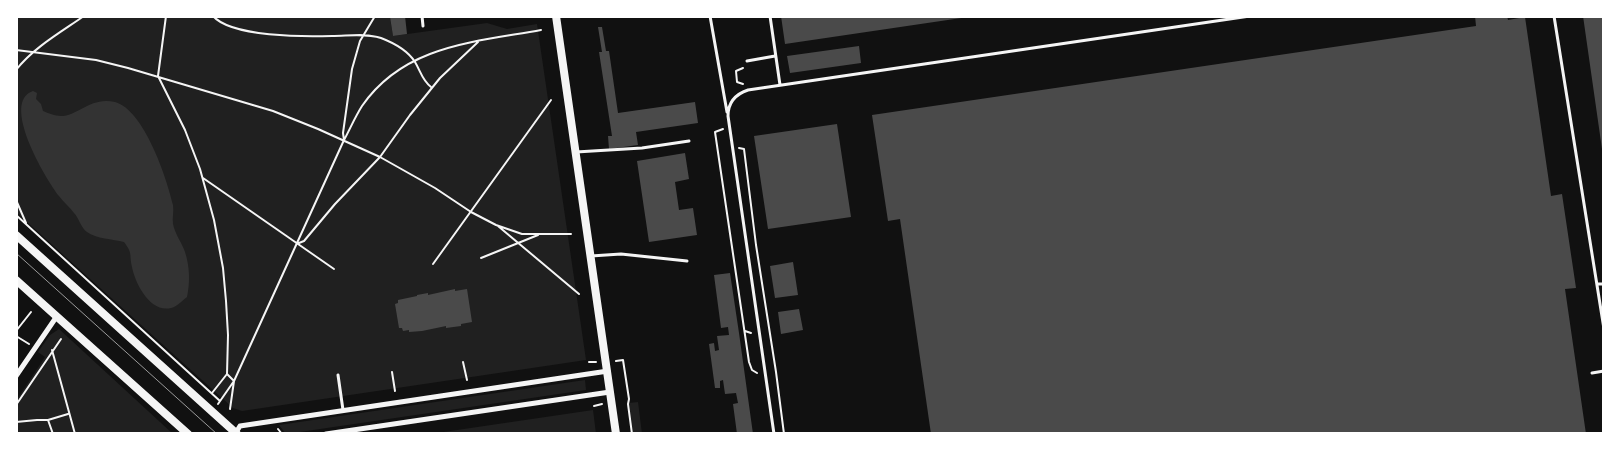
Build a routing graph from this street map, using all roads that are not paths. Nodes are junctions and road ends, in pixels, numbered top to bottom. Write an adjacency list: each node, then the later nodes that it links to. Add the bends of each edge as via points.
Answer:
1 (422, 16): 7 (lane)
2 (556, 16): 13 (street)
3 (710, 16): 11 (lane)
4 (770, 16): 8 (lane)
5 (1250, 16): 10 (lane)
6 (1554, 16): 18 (lane)
7 (423, 26)
8 (776, 56): 9 (lane); 10 (lane)
9 (747, 61)
10 (780, 85): 11 (lane, via 741,92 731,101)
11 (728, 116): 33 (lane)
12 (689, 141): 13 (lane)
13 (575, 152): 15 (street)
14 (16, 235): 29 (street)
15 (590, 256): 16 (lane, via 621,254); 22 (street)
16 (687, 261)
17 (16, 280): 20 (street)
18 (1597, 284): 19 (lane); 21 (lane)
19 (1604, 284)
20 (57, 316): 26 (street); 30 (street)
21 (1604, 329)
22 (608, 371): 27 (street); 28 (street)
23 (1604, 371): 24 (lane)
24 (1592, 373)
25 (338, 375): 28 (lane)
26 (16, 376)
27 (610, 392): 31 (street); 32 (street)
28 (343, 411): 29 (street, via 240,426)
29 (236, 433)
30 (188, 434)
31 (326, 434)
32 (616, 434)
33 (774, 434)

